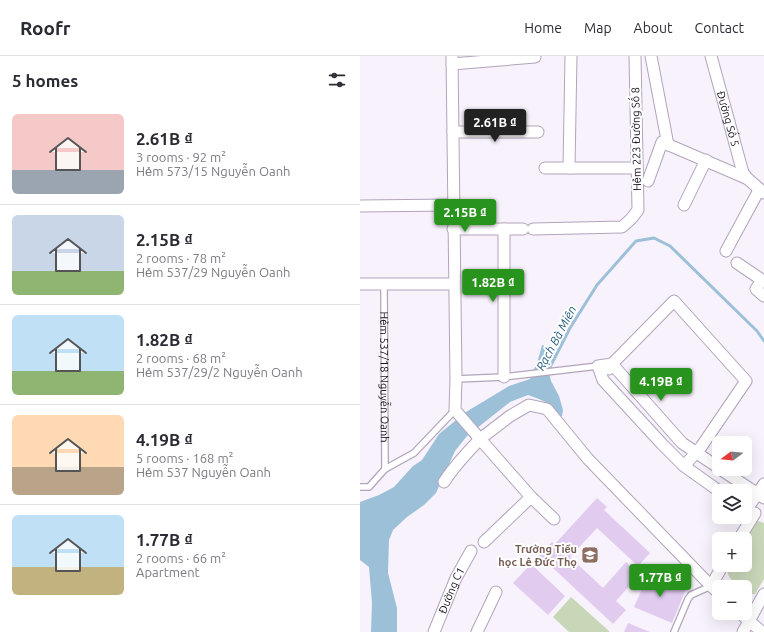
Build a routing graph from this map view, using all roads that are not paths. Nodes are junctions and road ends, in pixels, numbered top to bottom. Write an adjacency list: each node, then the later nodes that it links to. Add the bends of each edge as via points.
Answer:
1 (571, 56): 13 (street)
2 (635, 56): 14 (street, Hẻm 223 Đường Số 8)
3 (651, 56): 10 (street, Hẻm 223 Đường Số 8)
4 (711, 56): 15 (street, Đường Số 5, via 743,173)
5 (718, 56): 15 (street, Đường Số 5, via 750,172)
6 (535, 57): 7 (street)
7 (452, 60): 8 (street)
8 (453, 132): 9 (street); 18 (street)
9 (538, 132)
10 (668, 145): 11 (street); 16 (street, via 662,142)
11 (706, 160): 15 (street); 19 (street)
12 (545, 168): 13 (street)
13 (569, 168): 14 (street)
14 (636, 168): 22 (street, Hẻm 223 Đường Số 8, via 638,210 622,227)
15 (748, 179): 17 (street, Đường Số 5)
16 (648, 181)
17 (762, 192): 23 (street)
18 (453, 205): 20 (street); 21 (street)
19 (684, 205)
20 (360, 206)
21 (453, 229): 22 (street); 28 (street)
22 (504, 229): 32 (street)
23 (726, 252)
24 (738, 264): 25 (street)
25 (763, 279): 29 (street, via 756,289)
26 (360, 284): 27 (street)
27 (384, 284): 28 (street); 40 (lane, Hẻm 537/18 Nguyễn Oanh)
28 (454, 284): 33 (street)
29 (764, 296)
30 (612, 364): 31 (street); 34 (street); 37 (street, via 682,444); 37 (street, via 674,301 746,381)
31 (598, 366): 32 (lane); 34 (street)
32 (507, 376): 33 (lane)
33 (456, 379): 35 (street)
34 (603, 380): 39 (street)
35 (457, 413): 36 (street); 40 (lane, via 414,453)
36 (478, 437): 42 (street); 46 (street); 53 (street, via 528,405 547,409 588,460)
37 (696, 453): 38 (street); 39 (street)
38 (712, 464)
39 (684, 466): 44 (street)
40 (385, 469): 45 (lane, via 369,487)
41 (731, 476): 47 (street)
42 (444, 482)
43 (764, 484): 47 (street)
44 (712, 486)
45 (360, 487)
46 (531, 496): 49 (street); 51 (street)
47 (761, 496): 48 (street)
48 (753, 512): 50 (street)
49 (554, 519)
50 (743, 532)
51 (484, 542)
52 (471, 551): 60 (street, Đường C1, via 456,578)
53 (712, 587)
54 (712, 590): 62 (lane, via 691,594)
55 (496, 592): 61 (street)
56 (764, 594): 57 (street)
57 (752, 608)
58 (744, 620): 63 (street)
59 (748, 620): 64 (street)
60 (434, 632)
61 (477, 632)
62 (674, 632)
63 (743, 632)
64 (762, 632)

